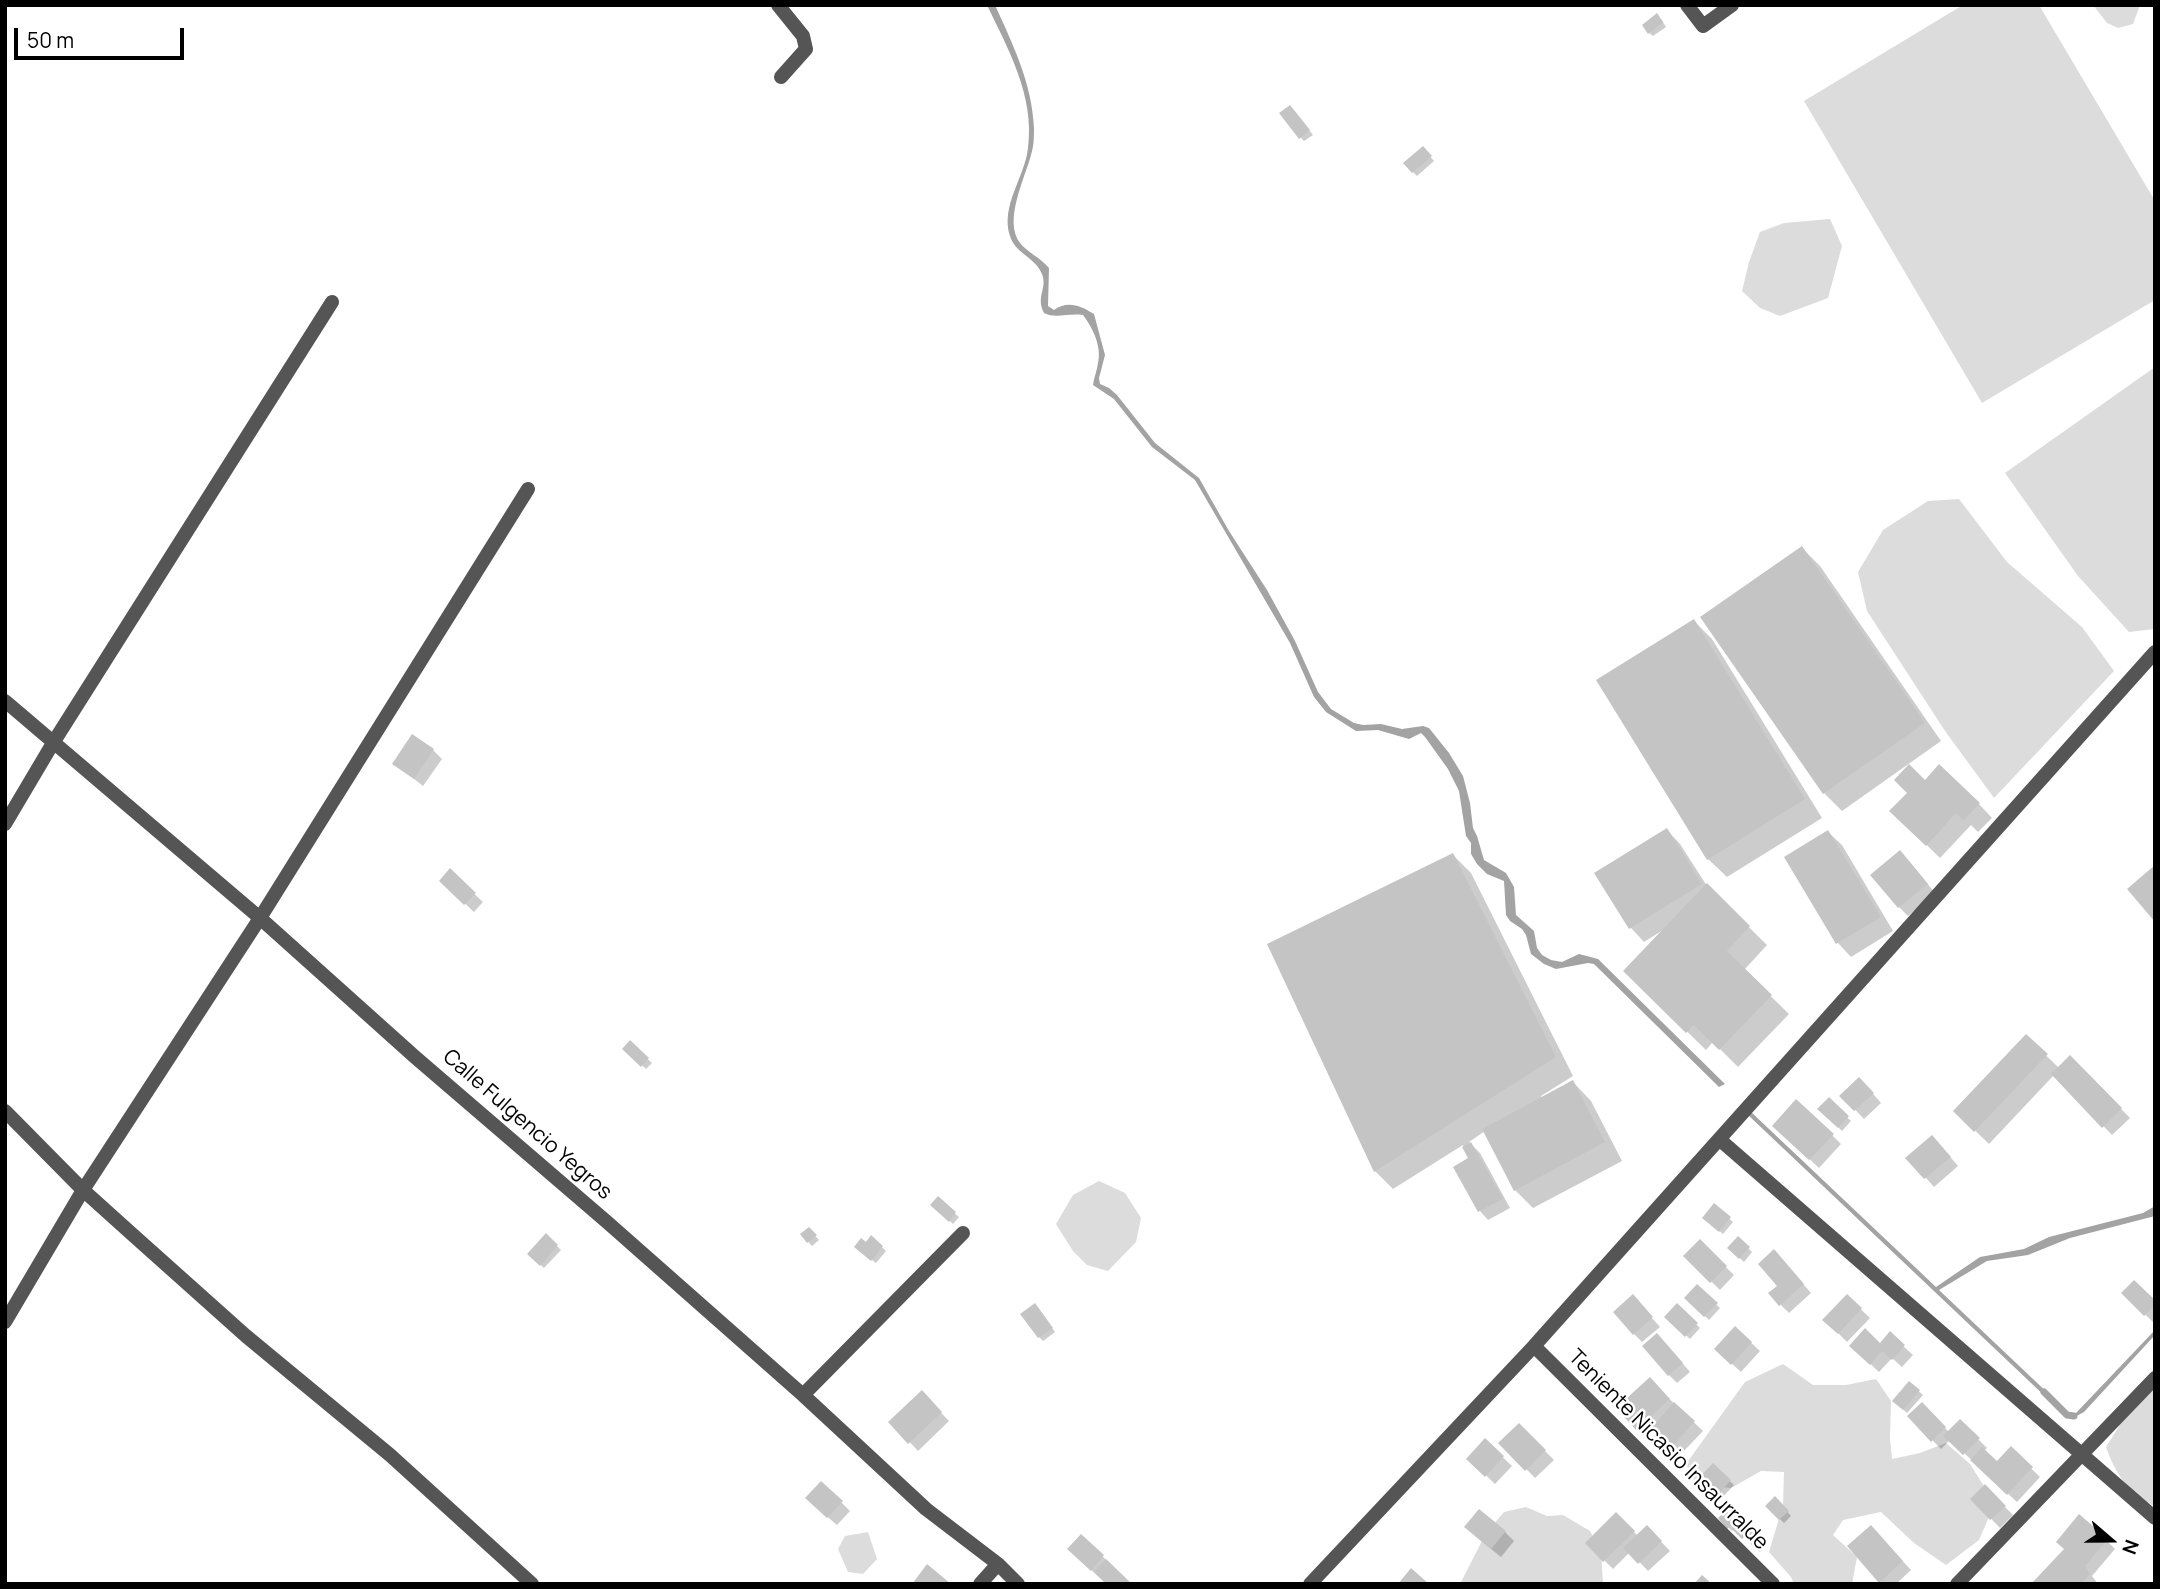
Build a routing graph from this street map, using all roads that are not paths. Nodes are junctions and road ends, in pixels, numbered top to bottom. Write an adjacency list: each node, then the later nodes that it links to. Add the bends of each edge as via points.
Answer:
1 (778, 5): 4 (street, via 803,36 806,49)
2 (1687, 5): 3 (street, via 1703,26)
3 (1732, 5)
4 (781, 77)
5 (332, 302): 9 (street)
6 (528, 489): 11 (street)
7 (2153, 659): 13 (street)
8 (5, 701): 9 (street, Calle Fulgencio Yegros)
9 (53, 743): 10 (street); 11 (street, Calle Fulgencio Yegros)
10 (5, 824)
11 (260, 918): 14 (street); 19 (street, Calle Fulgencio Yegros)
12 (5, 1111): 14 (street)
13 (1719, 1139): 17 (street); 20 (street)
14 (83, 1189): 16 (street); 23 (street)
15 (963, 1233): 19 (street)
16 (5, 1322)
17 (1534, 1346): 26 (street); 27 (street, Teniente Nicasio Insaurralde)
18 (2155, 1378): 20 (street)
19 (803, 1395): 22 (street, Calle Fulgencio Yegros, via 926,1510)
20 (2081, 1455): 21 (street); 28 (street)
21 (2155, 1518)
22 (998, 1564): 24 (street); 25 (street, Calle Fulgencio Yegros)
23 (532, 1584)
24 (980, 1584)
25 (1018, 1584)
26 (1310, 1584)
27 (1773, 1584)
28 (1957, 1584)

